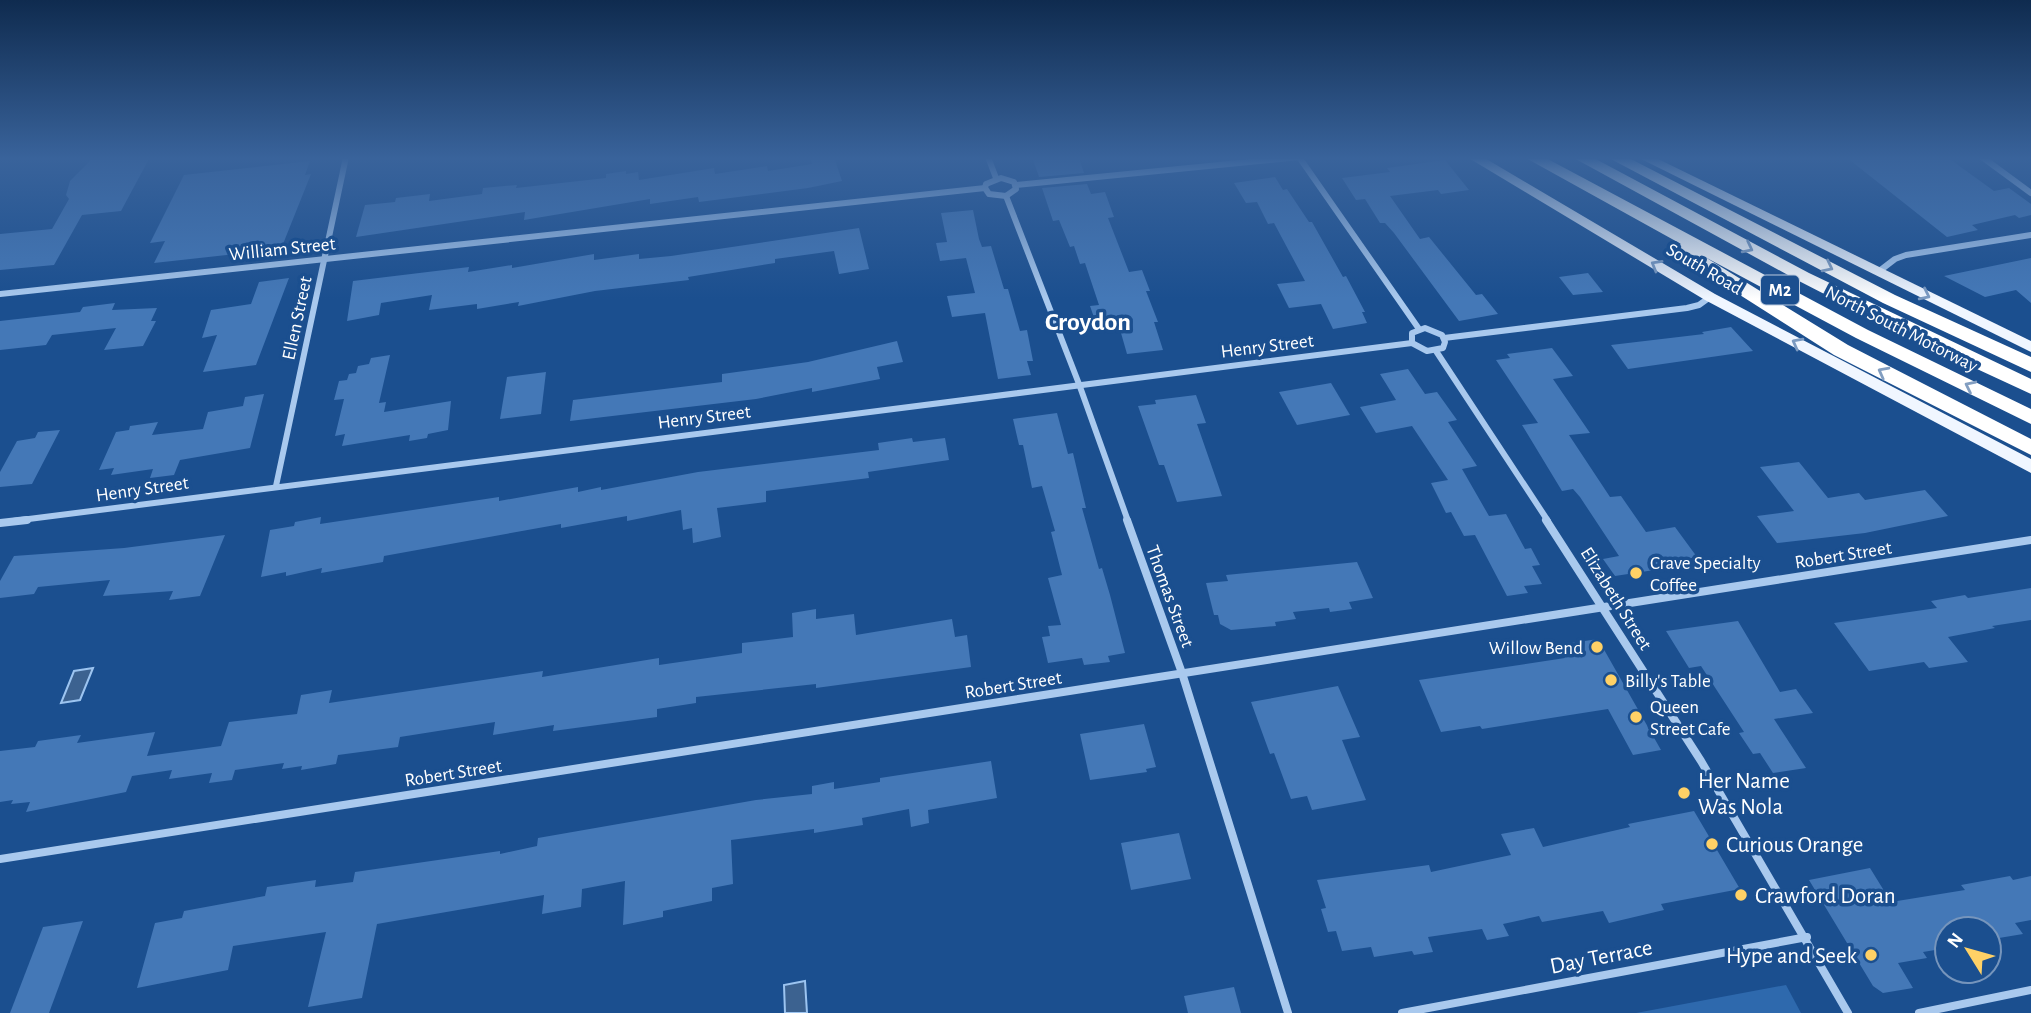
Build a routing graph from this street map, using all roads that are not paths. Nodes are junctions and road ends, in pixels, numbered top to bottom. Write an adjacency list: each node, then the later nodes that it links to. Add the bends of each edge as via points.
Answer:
1 (336, 204): 12 (street, Ellen Street)
2 (834, 204): 12 (street, William Street)
3 (1009, 204): 22 (street, Thomas Street)
4 (1332, 204): 16 (street)
5 (1554, 204): 15 (main road, South Road, one-way to 5)
6 (1612, 204): 25 (highway, one-way to 6, via 1841,350)
7 (1620, 204): 24 (highway, North South Motorway / M2, one-way to 7, via 1862,334)
8 (1668, 204): 23 (highway, North South Motorway / M2, one-way to 23, via 1797,273)
9 (1706, 204): 21 (highway, one-way to 21, via 1889,299)
10 (1740, 204): 13 (main road)
11 (2031, 235): 13 (street, via 1906,255)
12 (325, 259): 14 (street, William Street); 27 (street, Ellen Street)
13 (1878, 272): 19 (main road, one-way to 19)
14 (0, 294)
15 (1710, 297): 17 (street, via 1687,308); 26 (main road, South Road, one-way to 15)
16 (1419, 329): 17 (street); 18 (street, via 1412,333)
17 (1444, 338): 20 (street, via 1445,344)
18 (1412, 343): 20 (street); 22 (street, Henry Street)
19 (2031, 347)
20 (1436, 351): 30 (street, Elizabeth Street)
21 (2031, 365)
22 (1079, 384): 27 (street, Henry Street); 31 (street, Thomas Street)
23 (2031, 387)
24 (2031, 417)
25 (2031, 448)
26 (2031, 467)
27 (276, 486): 28 (street, Henry Street)
28 (0, 523)
29 (2031, 540): 30 (street, Robert Street)
30 (1604, 608): 31 (street, Robert Street); 33 (street, Elizabeth Street)
31 (1182, 673): 32 (street, Robert Street); 35 (street, Thomas Street)
32 (0, 859)
33 (1807, 937): 36 (street, Day Terrace); 37 (street, Elizabeth Street)
34 (2031, 990): 38 (street)
35 (1288, 1013)
36 (1402, 1013)
37 (1848, 1013)
38 (1919, 1013)

